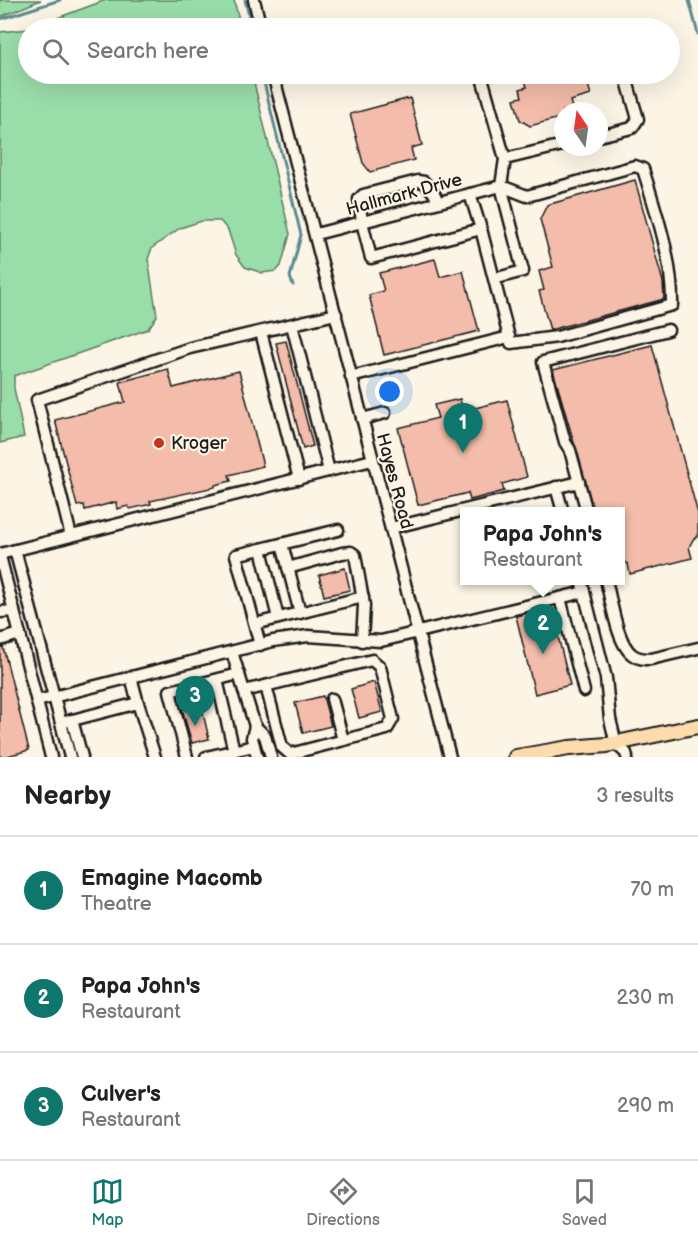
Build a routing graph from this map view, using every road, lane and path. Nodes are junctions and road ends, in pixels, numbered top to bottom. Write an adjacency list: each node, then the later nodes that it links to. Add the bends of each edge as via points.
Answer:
1 (254, 0): 2 (street)
2 (258, 18)
3 (276, 84): 14 (street, Hayes Road)
4 (484, 84): 8 (street)
5 (628, 84): 6 (street, via 638,119 632,128)
6 (608, 134)
7 (554, 147): 8 (street)
8 (505, 159): 9 (street)
9 (501, 186): 10 (street, Hallmark Drive); 15 (street, via 523,271); 20 (street, via 527,196 625,168 643,169 673,283 672,305 557,337 511,343)
10 (470, 194): 11 (street, Hallmark Drive); 13 (street)
11 (438, 202): 12 (street, Hallmark Drive); 12 (street, via 424,182 418,181 363,195 359,199)
12 (362, 222): 13 (street, via 372,258); 14 (street, Hallmark Drive)
13 (481, 230): 15 (street)
14 (316, 234): 16 (street, Hayes Road)
15 (494, 279): 20 (street)
16 (336, 314): 17 (street); 21 (street, Hayes Road)
17 (292, 325): 19 (street); 25 (street)
18 (668, 330): 27 (street, via 543,362)
19 (261, 332): 26 (street); 35 (street, via 190,348 37,400)
20 (509, 337): 21 (street)
21 (351, 377): 23 (street, Hayes Road)
22 (385, 413): 23 (street)
23 (362, 419): 24 (street, Hayes Road)
24 (372, 460): 25 (street); 33 (street, Hayes Road)
25 (329, 471): 26 (street)
26 (299, 479): 35 (street)
27 (579, 482): 28 (street); 31 (street)
28 (556, 487): 29 (street); 30 (street)
29 (476, 507)
30 (562, 507)
31 (586, 507)
32 (460, 511): 33 (street)
33 (391, 528): 51 (street, Hayes Road)
34 (338, 530): 36 (street)
35 (71, 536): 38 (street)
36 (282, 544): 37 (street); 40 (street)
37 (261, 549): 49 (street); 50 (street, via 236,555)
38 (15, 550): 39 (street); 65 (street)
39 (0, 555): 46 (street)
40 (288, 568): 44 (street, via 351,552 355,555); 48 (street)
41 (582, 585): 43 (street)
42 (607, 585): 56 (street, via 622,643 631,654 651,659)
43 (584, 592): 45 (street); 73 (street, via 606,678)
44 (363, 597): 48 (street); 54 (street)
45 (560, 598): 51 (street); 64 (street)
46 (14, 611): 47 (street); 52 (street)
47 (0, 612)
48 (300, 613): 49 (street)
49 (278, 618): 50 (street)
50 (255, 624): 55 (street)
51 (418, 632): 54 (street); 84 (street, Hayes Road)
52 (20, 634): 53 (street); 67 (street)
53 (0, 640)
54 (367, 641): 55 (street, via 308,636); 58 (street)
55 (260, 645): 57 (street)
56 (698, 648)
57 (232, 652): 59 (street); 60 (street)
58 (372, 660): 62 (street); 72 (street, via 380,667 393,719 387,729)
59 (239, 674): 61 (street); 63 (street)
60 (131, 677): 65 (street); 68 (street)
61 (217, 680): 74 (street); 81 (street, via 170,691)
62 (266, 686): 63 (street); 72 (street, via 282,747 290,754)
63 (244, 691): 70 (street)
64 (584, 691)
65 (54, 697): 67 (street); 69 (street)
66 (332, 699): 72 (street)
67 (37, 701): 77 (street)
68 (138, 703): 69 (street); 80 (street)
69 (67, 722): 78 (street); 79 (street)
70 (255, 726): 75 (street, via 252,738); 83 (street, via 265,736)
71 (698, 726): 73 (main road)
72 (343, 740)
73 (608, 749): 76 (main road); 86 (street, via 626,753)
74 (234, 751): 75 (street); 82 (street)
75 (256, 752)
76 (573, 753): 85 (main road)
77 (51, 757)
78 (70, 757)
79 (82, 757)
80 (155, 757)
81 (187, 757)
82 (206, 757)
83 (271, 757)
84 (450, 757)
85 (516, 757)
86 (627, 757)

